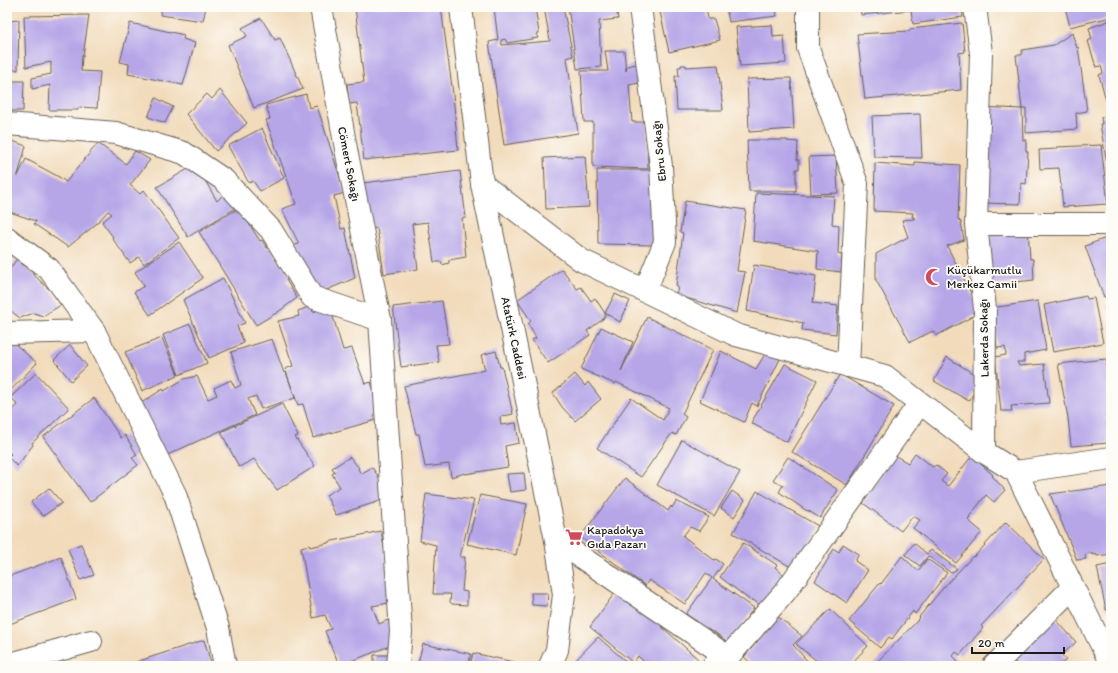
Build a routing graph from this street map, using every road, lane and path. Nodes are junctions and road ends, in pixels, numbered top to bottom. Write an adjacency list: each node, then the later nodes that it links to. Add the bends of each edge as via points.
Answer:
1 (320, 7): 12 (street, Cömert Sokağı)
2 (461, 7): 7 (street, Atatürk Caddesi)
3 (640, 7): 11 (street, Ebru Sokağı, via 661,166 665,242)
4 (808, 7): 15 (street, via 808,48 857,184)
5 (976, 7): 8 (street, Lakerda Sokağı, via 981,53)
6 (7, 124): 12 (street, via 116,134 184,153 224,180 271,230 312,297)
7 (482, 184): 11 (street, via 581,260); 20 (street, Atatürk Caddesi)
8 (976, 224): 9 (street); 17 (street, Lakerda Sokağı, via 985,309)
9 (1111, 224)
10 (7, 238): 13 (street, via 49,269)
11 (645, 291): 15 (street, via 736,335)
12 (380, 320): 27 (street, Cömert Sokağı, via 401,632)
13 (94, 331): 14 (street); 26 (street, via 175,494 218,628)
14 (7, 333)
15 (848, 366): 16 (street, via 885,376)
16 (920, 403): 17 (street); 23 (street, via 785,592)
17 (984, 452): 19 (street)
18 (1111, 458): 19 (street)
19 (1016, 472): 21 (street)
20 (556, 540): 23 (street); 28 (street, Atatürk Caddesi, via 564,595 557,650)
21 (1073, 587): 24 (street); 29 (street)
22 (90, 641): 25 (street)
23 (720, 661)
24 (1111, 664)
25 (7, 665)
26 (225, 666)
27 (398, 666)
28 (550, 666)
29 (994, 666)

